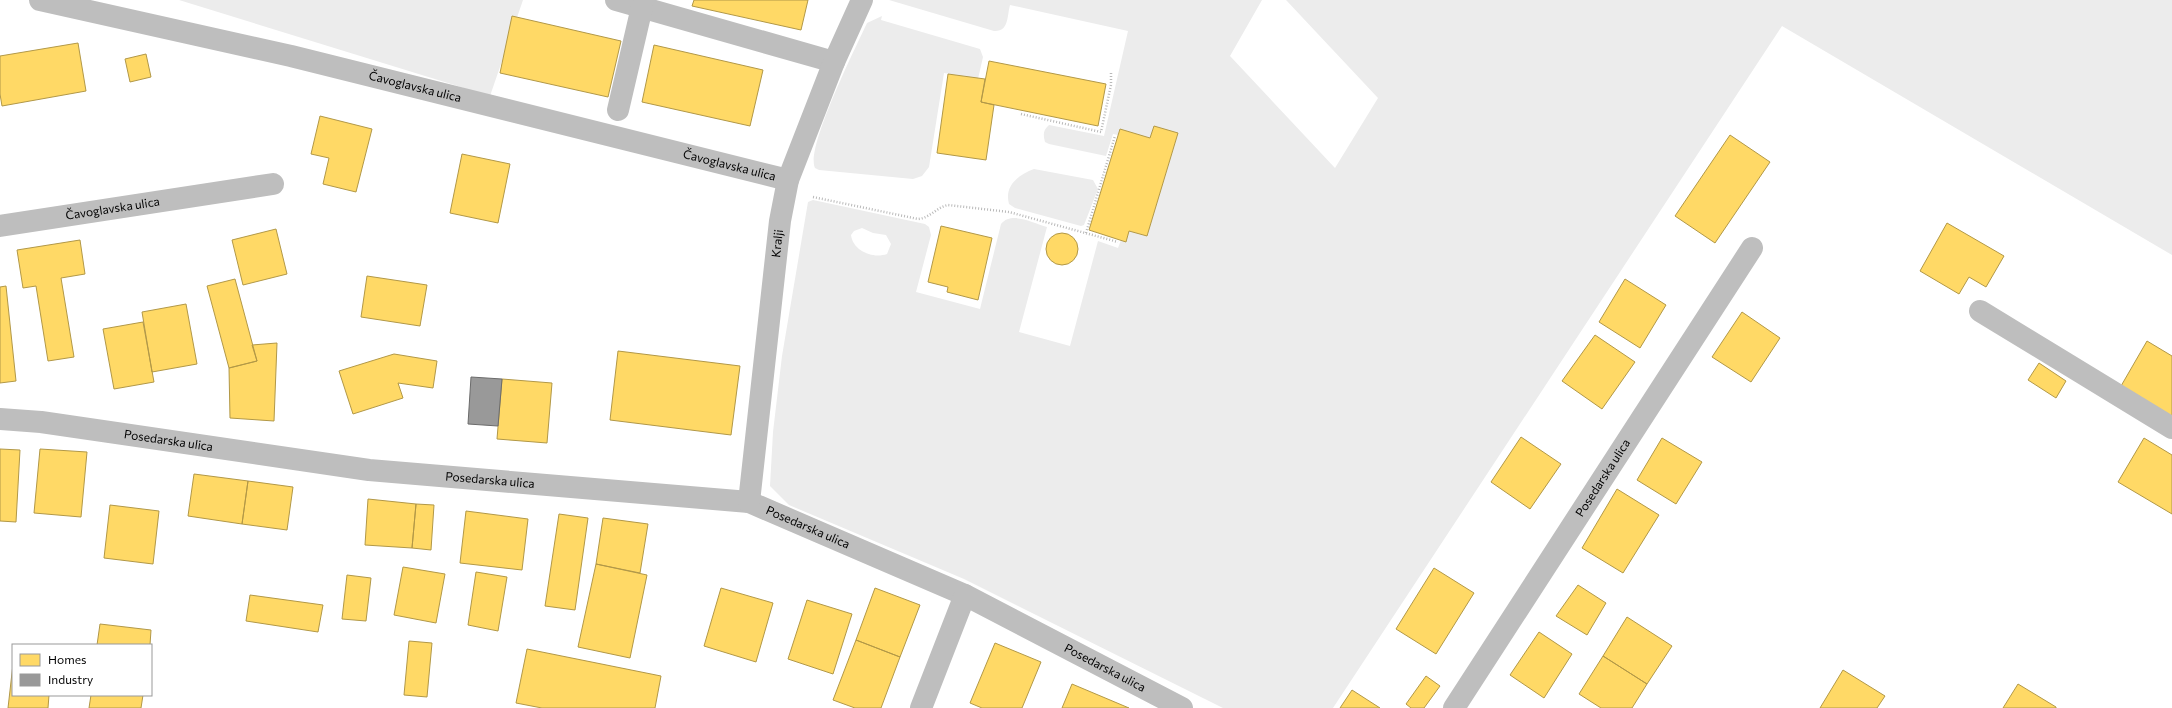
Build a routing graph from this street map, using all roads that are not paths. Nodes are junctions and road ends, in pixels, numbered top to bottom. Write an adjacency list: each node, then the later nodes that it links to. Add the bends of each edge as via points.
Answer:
1 (40, 0): 7 (street, Čavoglavska ulica, via 291,56)
2 (616, 0): 4 (street)
3 (862, 0): 5 (street, Kralji)
4 (642, 7): 5 (street); 6 (street)
5 (834, 62): 7 (street, Kralji)
6 (618, 110)
7 (788, 180): 14 (street, Kralji, via 780,221)
8 (273, 184): 9 (street, Čavoglavska ulica)
9 (0, 226)
10 (1752, 248): 18 (street, Posedarska ulica)
11 (1980, 311): 13 (street)
12 (0, 419): 14 (street, Posedarska ulica, via 41,422 369,470)
13 (2172, 428)
14 (749, 502): 15 (street, Posedarska ulica)
15 (965, 595): 16 (street); 17 (street, Posedarska ulica)
16 (921, 708)
17 (1182, 708)
18 (1454, 708)

